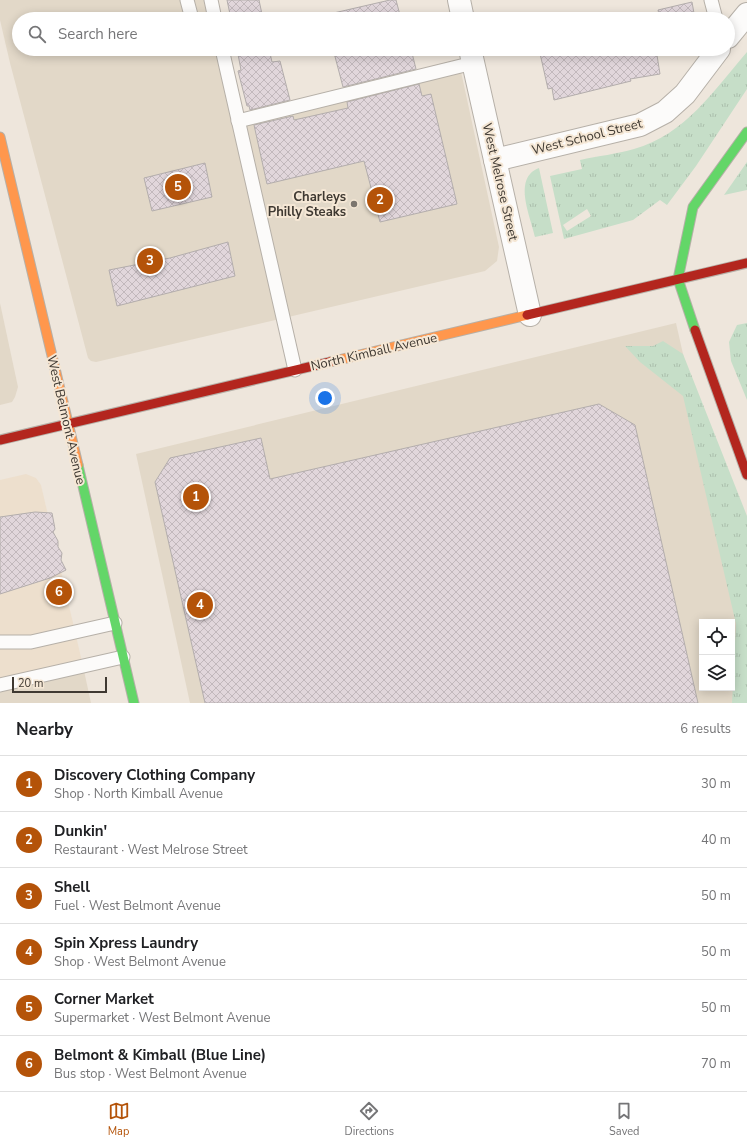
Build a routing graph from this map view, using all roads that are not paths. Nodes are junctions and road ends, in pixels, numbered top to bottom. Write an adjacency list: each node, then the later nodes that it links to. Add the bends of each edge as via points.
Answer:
1 (187, 0): 5 (lane)
2 (211, 0): 6 (lane)
3 (459, 0): 7 (street)
4 (711, 0): 8 (lane)
5 (190, 12)
6 (214, 12)
7 (462, 12)
8 (714, 12)
9 (747, 14): 10 (street)
10 (735, 29)
11 (224, 56): 14 (lane)
12 (472, 56): 14 (lane); 17 (street, West Melrose Street)
13 (714, 56): 17 (street, West School Street, via 685,94 665,112 640,125)
14 (238, 121): 21 (lane)
15 (747, 132): 19 (main road, via 693,207)
16 (0, 137): 22 (main road, West Belmont Avenue)
17 (495, 160): 20 (street, West Melrose Street)
18 (747, 263): 19 (main road, North Kimball Avenue)
19 (678, 279): 20 (main road, North Kimball Avenue); 24 (main road)
20 (530, 315): 21 (main road, North Kimball Avenue)
21 (295, 370): 22 (main road, North Kimball Avenue)
22 (67, 424): 23 (main road, North Kimball Avenue); 25 (main road, West Belmont Avenue)
23 (0, 440)
24 (747, 475)
25 (115, 623): 26 (lane, via 31,642); 27 (main road, West Belmont Avenue)
26 (0, 642)
27 (123, 657): 28 (lane); 29 (main road, West Belmont Avenue)
28 (0, 685)
29 (134, 703)

